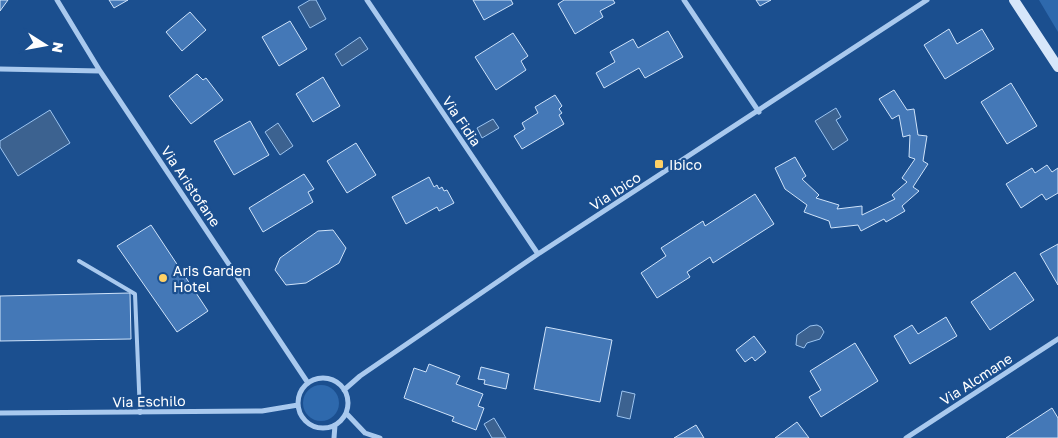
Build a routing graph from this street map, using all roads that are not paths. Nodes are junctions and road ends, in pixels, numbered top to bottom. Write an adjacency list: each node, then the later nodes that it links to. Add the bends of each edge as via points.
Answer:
1 (56, 0): 8 (street, Via Aristofane)
2 (368, 0): 10 (street, Via Fidia)
3 (684, 0): 9 (street)
4 (927, 0): 9 (street, Via Ibico)
5 (1014, 0): 6 (street)
6 (1058, 67)
7 (0, 69): 8 (street)
8 (100, 71): 13 (street, Via Aristofane)
9 (759, 112): 10 (street, Via Ibico)
10 (538, 254): 14 (street, Via Ibico)
11 (78, 262): 17 (lane, via 135,294)
12 (1058, 339): 22 (street, Via Alcmane)
13 (308, 383): 14 (street, via 328,378); 15 (street, via 300,392)
14 (344, 390): 18 (street, via 348,401)
15 (298, 405): 17 (street, Via Eschilo, via 262,411); 19 (street, via 307,423 323,428)
16 (0, 413): 17 (street, Via Eschilo)
17 (140, 413)
18 (346, 413): 19 (street); 21 (street, via 365,433)
19 (334, 425): 20 (street)
20 (334, 438)
21 (380, 438)
22 (906, 438)

